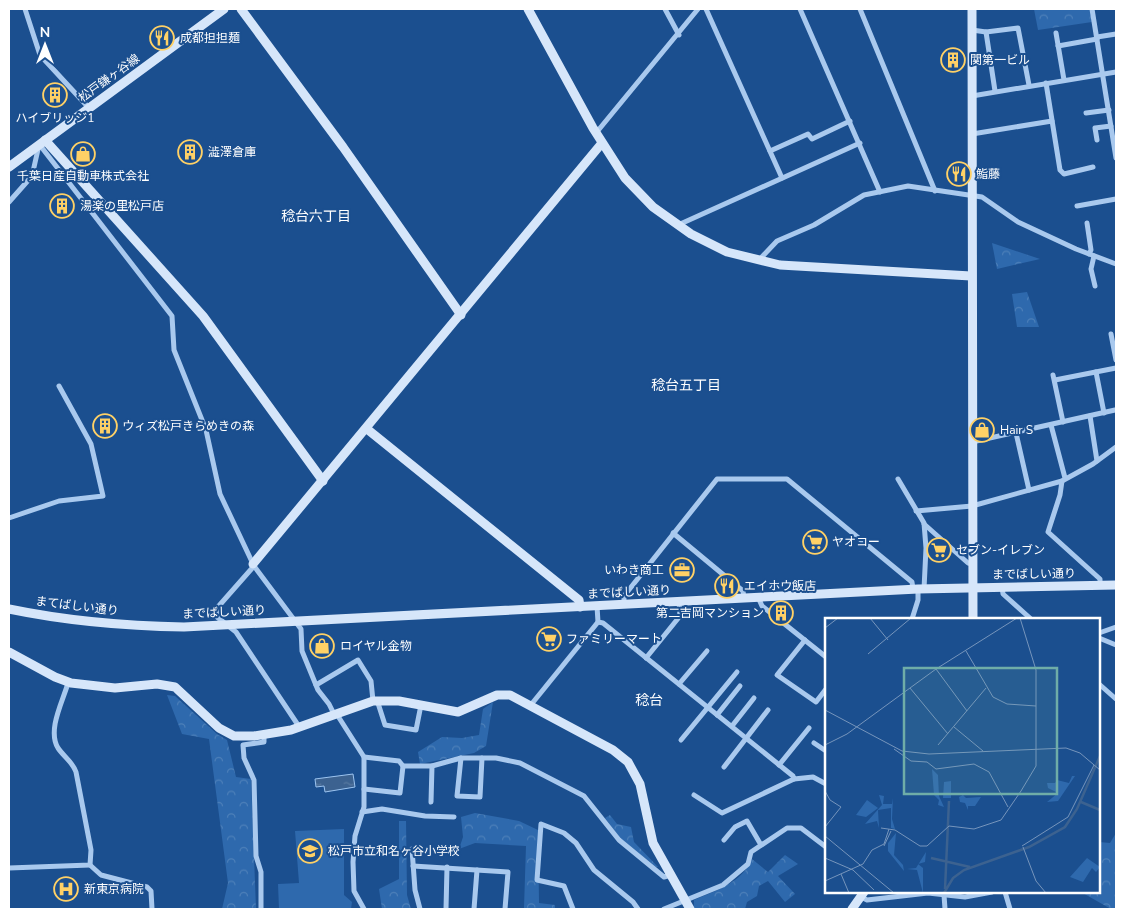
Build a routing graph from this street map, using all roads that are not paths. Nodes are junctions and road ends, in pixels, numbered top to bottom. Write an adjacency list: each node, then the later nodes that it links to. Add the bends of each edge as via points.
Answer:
1 (25, 9): 26 (street, via 40,55)
2 (224, 9): 26 (street, 松戸鎌ヶ谷線)
3 (241, 9): 56 (street)
4 (528, 9): 32 (street)
5 (665, 9): 16 (street)
6 (698, 9): 16 (street)
7 (706, 9): 38 (street)
8 (800, 9): 29 (street)
9 (860, 9): 43 (street)
10 (972, 9): 12 (street)
11 (1092, 9): 17 (street)
12 (972, 30): 13 (street); 25 (street)
13 (986, 32): 23 (street, via 1018,28); 24 (street)
14 (1056, 33): 18 (street)
15 (1116, 34): 17 (street)
16 (679, 35): 32 (street)
17 (1097, 38): 18 (street); 20 (street)
18 (1058, 46): 21 (street)
19 (1116, 72): 20 (street)
20 (1103, 74): 21 (street); 27 (street)
21 (1064, 80): 22 (street)
22 (1046, 83): 23 (street); 30 (street)
23 (1029, 85): 24 (street)
24 (995, 91): 25 (street)
25 (971, 96): 33 (street)
26 (89, 108): 35 (street, 松戸鎌ヶ谷線)
27 (1108, 110): 28 (street); 31 (street)
28 (1086, 113)
29 (850, 121): 37 (street); 38 (street, via 812,139 808,134)
30 (1052, 121): 33 (street); 40 (street, via 1060,170 1064,174)
31 (1113, 129): 34 (street, via 1095,128); 39 (street)
32 (596, 133): 36 (street)
33 (971, 134): 45 (street)
34 (1097, 140)
35 (42, 142): 41 (street, 松戸鎌ヶ谷線); 47 (street, via 32,176); 74 (street, via 203,316); 82 (street, via 172,316 174,350 206,430 220,494)
36 (602, 143): 50 (street, via 625,178); 56 (street)
37 (860, 143): 42 (street); 44 (street)
38 (770, 151): 42 (street)
39 (1116, 158)
40 (1093, 167)
41 (9, 168)
42 (782, 178): 50 (street)
43 (935, 191): 44 (street, via 908,186); 45 (street)
44 (880, 192): 52 (street, via 864,195 778,242)
45 (972, 194): 51 (street, via 982,197 1018,222); 54 (street)
46 (1116, 199): 48 (street)
47 (9, 202)
48 (1077, 206)
49 (1087, 223): 51 (street)
50 (678, 225): 52 (street, via 727,252)
51 (1092, 255): 53 (street); 55 (street)
52 (759, 261): 54 (street)
53 (1116, 264)
54 (971, 276): 69 (street)
55 (1095, 286)
56 (461, 315): 67 (street)
57 (1111, 334): 58 (street)
58 (1116, 360)
59 (1116, 368): 60 (street)
60 (1096, 372): 63 (street); 65 (street, via 1054,378)
61 (59, 386): 78 (street, via 91,444 103,496 59,501)
62 (1115, 410): 63 (street)
63 (1104, 413): 64 (street)
64 (1090, 416): 65 (street); 71 (street)
65 (1063, 422): 66 (street)
66 (1052, 425): 68 (street); 73 (street)
67 (367, 429): 74 (street); 93 (street, via 579,600)
68 (1016, 433): 69 (street); 75 (street)
69 (971, 442): 76 (street)
70 (1116, 447): 71 (street)
71 (1097, 461): 73 (street)
72 (898, 479): 77 (street)
73 (1063, 480): 75 (street); 83 (street, via 1048,532 1100,579)
74 (323, 481): 82 (street)
75 (1029, 490): 76 (street)
76 (972, 506): 77 (street); 81 (street)
77 (916, 511): 79 (street)
78 (9, 518)
79 (924, 523): 81 (street, via 968,564); 87 (street, via 926,552)
80 (673, 534): 87 (street, via 717,479 787,479); 89 (street, via 743,590); 91 (street, via 624,596)
81 (973, 564): 86 (street)
82 (254, 565): 112 (street, via 302,629 302,650); 126 (street, via 217,608 217,617 236,632)
83 (1100, 586): 84 (street, までばしい通り); 85 (street, までばしい通り)
84 (1116, 586)
85 (1002, 587): 86 (street, までばしい通り); 97 (street, via 1003,594)
86 (973, 588): 87 (street, までばしい通り); 96 (street)
87 (918, 589): 88 (street, までばしい通り); 95 (street)
88 (758, 597): 89 (street, までばしい通り); 103 (street, via 762,606)
89 (744, 598): 90 (street, までばしい通り)
90 (679, 602): 91 (street, までばしい通り); 108 (street, via 680,616)
91 (624, 605): 92 (street, までばしい通り)
92 (597, 606): 93 (street, までばしい通り); 98 (street)
93 (580, 607): 99 (street, までばしい通り, via 184,627)
94 (9, 609): 99 (street, まてばしい通り, via 67,620)
95 (912, 618)
96 (973, 618)
97 (1030, 618)
98 (598, 622): 108 (street); 120 (street)
99 (143, 626)
100 (1116, 627): 101 (street)
101 (1100, 633)
102 (1100, 638): 104 (street)
103 (805, 640): 107 (street); 115 (street, via 778,675 816,702)
104 (1116, 645)
105 (706, 651): 111 (street)
106 (9, 652): 110 (street)
107 (825, 656)
108 (646, 658): 111 (street)
109 (737, 672): 121 (street)
110 (68, 682): 128 (street, via 115,688 166,684 180,690 226,733); 151 (street, via 54,736 57,746 74,764 88,831)
111 (679, 684): 121 (street)
112 (316, 685): 118 (street, via 358,660 371,681); 123 (street)
113 (740, 686): 124 (street)
114 (1100, 687): 117 (street)
115 (825, 690)
116 (754, 698): 125 (street)
117 (1116, 699)
118 (375, 701): 119 (street); 119 (street, via 385,725 416,730); 123 (street)
119 (421, 704): 120 (street, via 458,712 504,694)
120 (530, 706): 156 (street, via 613,750 628,762 640,784 653,843)
121 (709, 708): 124 (street); 130 (street)
122 (768, 710): 129 (street)
123 (335, 714): 126 (street); 133 (street)
124 (718, 715): 125 (street)
125 (732, 726): 129 (street)
126 (300, 728): 128 (street)
127 (809, 728): 136 (street)
128 (264, 735): 163 (street, via 264,742 243,745 244,758 254,780)
129 (747, 738): 136 (street); 139 (street)
130 (681, 740)
131 (814, 743): 132 (street)
132 (825, 750)
133 (364, 758): 137 (street, via 399,761); 142 (street)
134 (461, 758): 135 (street); 135 (street, via 458,796 480,797); 138 (street)
135 (482, 758): 156 (street, via 520,763 576,790 618,840 664,877)
136 (779, 765): 140 (street)
137 (403, 766): 138 (street); 142 (street, via 400,793)
138 (432, 766): 144 (street)
139 (724, 767)
140 (794, 779): 141 (street, via 813,777); 143 (street, via 722,813)
141 (825, 783)
142 (364, 789): 145 (street)
143 (694, 795)
144 (431, 802)
145 (362, 812): 146 (street, via 382,809); 164 (street, via 355,836 353,862 354,891)
146 (454, 817)
147 (724, 840): 148 (street, via 747,821)
148 (761, 845): 149 (street, via 787,828 797,826); 161 (street, via 751,852 748,864 723,885)
149 (825, 846)
150 (412, 849): 152 (street)
151 (90, 865): 153 (street); 162 (street, via 101,875 147,886 151,892)
152 (413, 866): 154 (street); 165 (street)
153 (9, 868)
154 (447, 868): 155 (street); 166 (street)
155 (477, 870): 167 (street); 168 (street, via 508,872)
156 (671, 875): 161 (street)
157 (987, 893): 160 (street, via 965,897)
158 (1006, 893): 175 (street)
159 (863, 894): 160 (street, via 867,900 928,893); 173 (street)
160 (944, 895): 174 (street)
161 (686, 900): 171 (street); 172 (street)
162 (152, 909)
163 (261, 909)
164 (364, 909)
165 (420, 909)
166 (446, 909)
167 (474, 909)
168 (505, 909)
169 (573, 909): 170 (street, via 564,886 536,880 541,824 564,833 576,842 594,870)
170 (638, 909)
171 (664, 909)
172 (690, 909)
173 (852, 909)
174 (945, 909)
175 (1010, 909)

